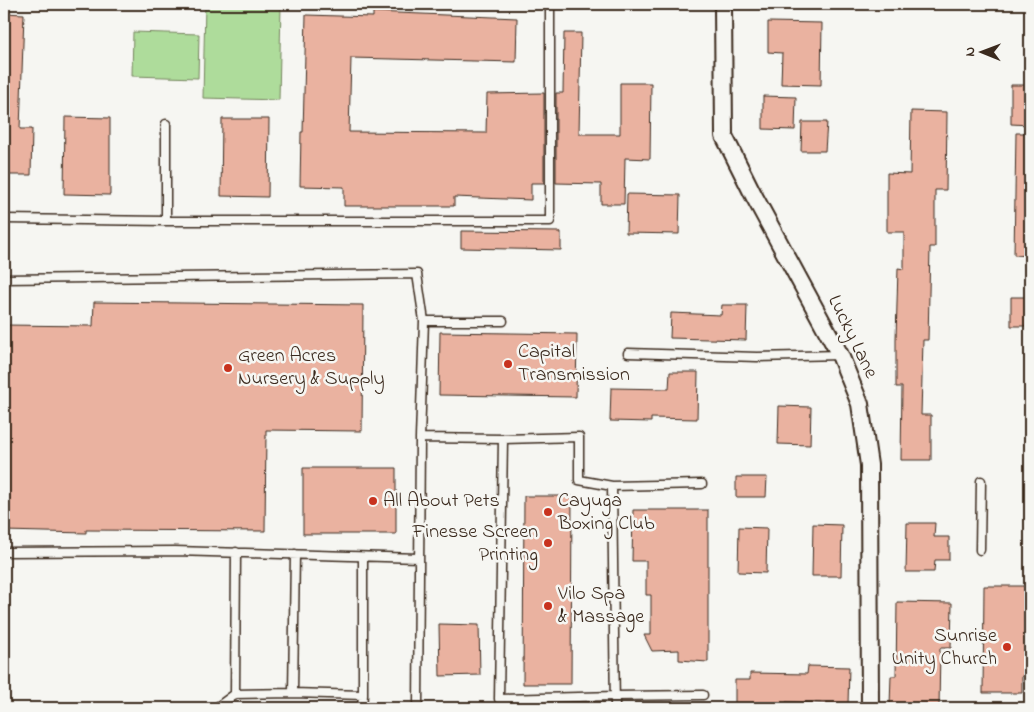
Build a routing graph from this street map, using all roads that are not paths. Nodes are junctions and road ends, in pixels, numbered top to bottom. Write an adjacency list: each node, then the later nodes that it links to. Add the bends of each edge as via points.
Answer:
1 (550, 4): 5 (lane, via 550,221)
2 (723, 4): 10 (street, Lucky Lane, via 724,136)
3 (166, 124): 5 (lane)
4 (4, 219): 5 (lane)
5 (166, 221)
6 (4, 279): 7 (lane, via 417,274)
7 (424, 320): 8 (lane); 11 (lane)
8 (503, 320)
9 (628, 353): 10 (lane, via 757,357)
10 (840, 355): 31 (street, Lucky Lane, via 860,404 869,465)
11 (420, 438): 12 (lane); 21 (lane)
12 (503, 439): 15 (lane, via 579,437 580,480); 26 (lane, via 500,699)
13 (981, 481): 16 (lane)
14 (702, 484): 15 (lane)
15 (612, 486): 26 (lane)
16 (980, 550)
17 (4, 552): 18 (lane)
18 (236, 552): 19 (lane); 23 (lane)
19 (295, 554): 20 (lane); 22 (lane)
20 (364, 557): 21 (lane); 24 (lane)
21 (419, 558): 29 (lane)
22 (293, 693): 23 (lane); 24 (lane)
23 (235, 694): 27 (lane)
24 (363, 695): 28 (lane)
25 (703, 695): 26 (lane)
26 (616, 696): 30 (lane)
27 (216, 708)
28 (362, 708)
29 (418, 708)
30 (615, 708)
31 (870, 708)

